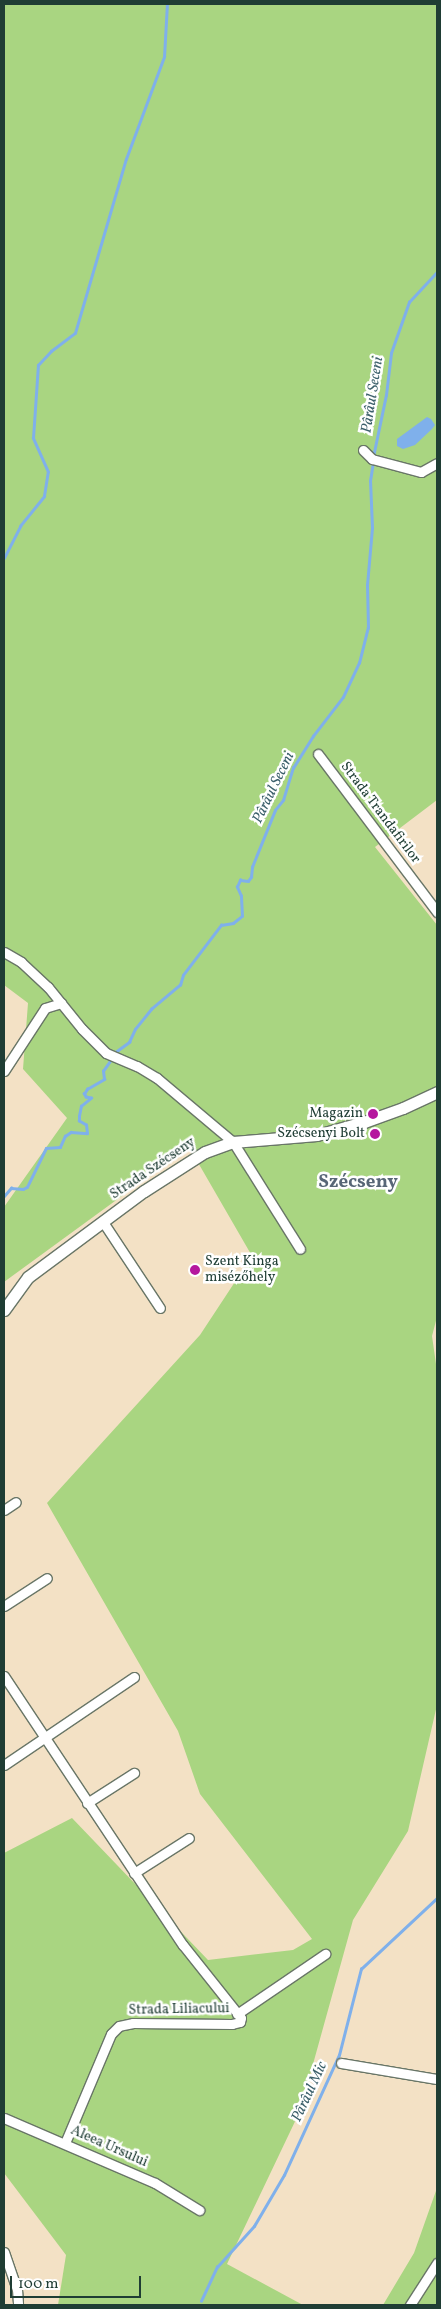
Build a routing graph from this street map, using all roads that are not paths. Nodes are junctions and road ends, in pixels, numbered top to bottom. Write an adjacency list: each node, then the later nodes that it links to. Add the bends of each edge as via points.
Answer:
1 (364, 450): 2 (street, via 374,459 421,472)
2 (437, 463)
3 (318, 754): 4 (street, Strada Trandafirilor)
4 (437, 912)
5 (4, 952): 6 (street, via 31,971)
6 (61, 1003): 7 (street, via 45,1008); 9 (street, via 88,1035 112,1056 156,1078)
7 (4, 1071)
8 (437, 1092): 9 (street, Strada Szécseny, via 364,1122 317,1135)
9 (233, 1142): 10 (street, Strada Szécseny, via 205,1152 144,1191); 11 (street)
10 (104, 1222): 12 (street); 13 (street, Strada Szécseny, via 28,1277)
11 (300, 1249)
12 (160, 1308)
13 (4, 1310)
14 (16, 1502): 15 (street)
15 (4, 1510)
16 (47, 1578): 17 (street)
17 (4, 1606)
18 (4, 1676): 20 (street, Strada Liliacului)
19 (134, 1677): 20 (street)
20 (44, 1737): 21 (street); 23 (street, Strada Liliacului)
21 (4, 1765)
22 (134, 1773): 23 (street)
23 (87, 1804): 25 (street, Strada Liliacului)
24 (189, 1838): 25 (street)
25 (134, 1873): 27 (street, Strada Liliacului, via 183,1945)
26 (325, 1954): 27 (street, Strada Liliacului)
27 (237, 2014): 31 (street, Strada Liliacului, via 240,2022 232,2024 159,2022 119,2026 111,2034)
28 (341, 2063): 29 (street)
29 (437, 2079)
30 (4, 2118): 31 (street, Aleea Ursului)
31 (65, 2143): 32 (street, Aleea Ursului, via 155,2183)
32 (199, 2210)
33 (4, 2252): 35 (street, via 17,2289)
34 (437, 2263): 36 (street)
35 (18, 2305)
36 (410, 2305)

